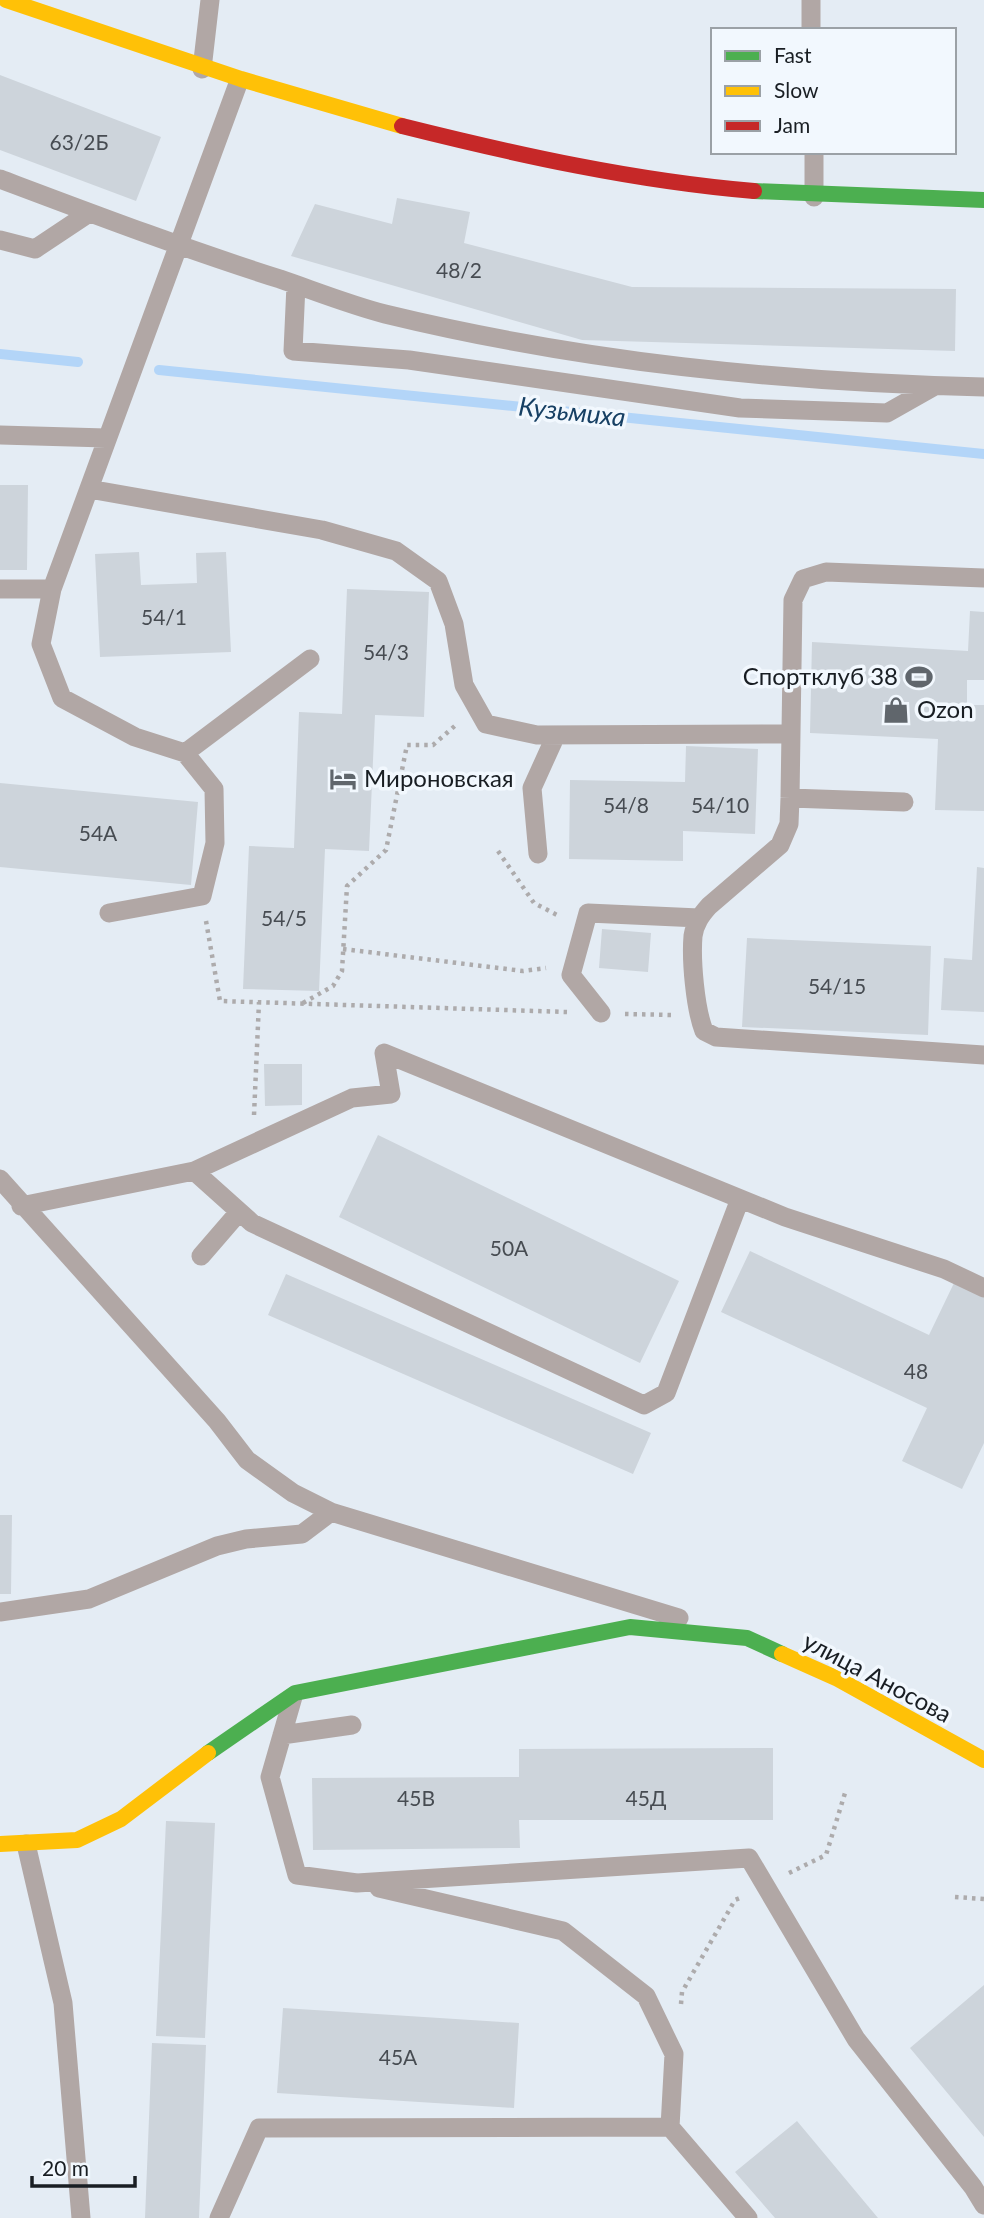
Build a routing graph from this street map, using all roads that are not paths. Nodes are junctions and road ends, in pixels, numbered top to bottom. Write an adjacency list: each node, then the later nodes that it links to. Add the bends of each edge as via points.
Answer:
1 (6, 0): 5 (street)
2 (210, 0): 5 (lane)
3 (811, 0): 4 (lane)
4 (811, 28)
5 (202, 69): 6 (street)
6 (239, 81): 9 (street, via 511,152 642,178); 13 (lane)
7 (814, 154): 9 (lane)
8 (0, 179): 11 (lane)
9 (814, 197): 10 (street)
10 (984, 200)
11 (89, 213): 12 (lane, via 35,249); 13 (lane)
12 (0, 240)
13 (178, 246): 14 (lane); 18 (lane)
14 (296, 285): 15 (lane, via 383,313 558,352 722,373); 15 (lane, via 293,351 409,360 740,408 887,413)
15 (935, 386): 16 (lane)
16 (984, 387)
17 (0, 435): 18 (lane)
18 (106, 438): 19 (lane)
19 (89, 489): 22 (lane); 25 (lane, via 322,530 396,551 438,581 454,624 464,685 486,724)
20 (984, 578): 24 (lane, via 826,572 803,579 793,600)
21 (0, 589): 22 (lane)
22 (52, 589): 26 (lane, via 41,643 62,698 135,737)
23 (310, 659): 26 (lane)
24 (791, 734): 25 (lane); 27 (lane)
25 (556, 735): 29 (lane, via 532,788)
26 (185, 753): 30 (lane, via 214,789 215,843 202,896)
27 (790, 798): 28 (lane); 31 (lane, via 789,824 780,845)
28 (904, 802)
29 (538, 854)
30 (109, 913)
31 (699, 918): 32 (lane, via 589,913 571,975); 33 (lane, via 694,935 698,1016 704,1031 716,1037)
32 (601, 1013)
33 (984, 1055)
34 (194, 1171): 36 (lane, via 352,1098 391,1094 384,1053); 37 (lane); 38 (lane)
35 (0, 1179): 37 (lane)
36 (740, 1199): 38 (lane, via 666,1393 644,1405 252,1223); 40 (lane, via 944,1269)
37 (21, 1206): 41 (lane, via 217,1421 247,1460 293,1493)
38 (239, 1212): 39 (lane)
39 (201, 1256)
40 (984, 1288)
41 (331, 1512): 42 (lane, via 302,1534 217,1546 89,1600); 43 (lane)
42 (0, 1612)
43 (747, 1638): 44 (street, улица Аносова, via 630,1627); 47 (street, улица Аносова, via 838,1679)
44 (295, 1693): 46 (lane); 49 (street, via 244,1725 121,1819 77,1840)
45 (352, 1725): 46 (lane)
46 (282, 1735): 50 (lane, via 270,1777 298,1875)
47 (984, 1760)
48 (0, 1844): 49 (street)
49 (26, 1844): 53 (lane, via 63,2003)
50 (357, 1883): 51 (lane, via 563,1931 646,1996 674,2054); 52 (lane, via 749,1858 856,2039)
51 (670, 2127): 54 (lane, via 259,2128); 55 (lane)
52 (984, 2205)
53 (81, 2218)
54 (219, 2218)
55 (748, 2218)

